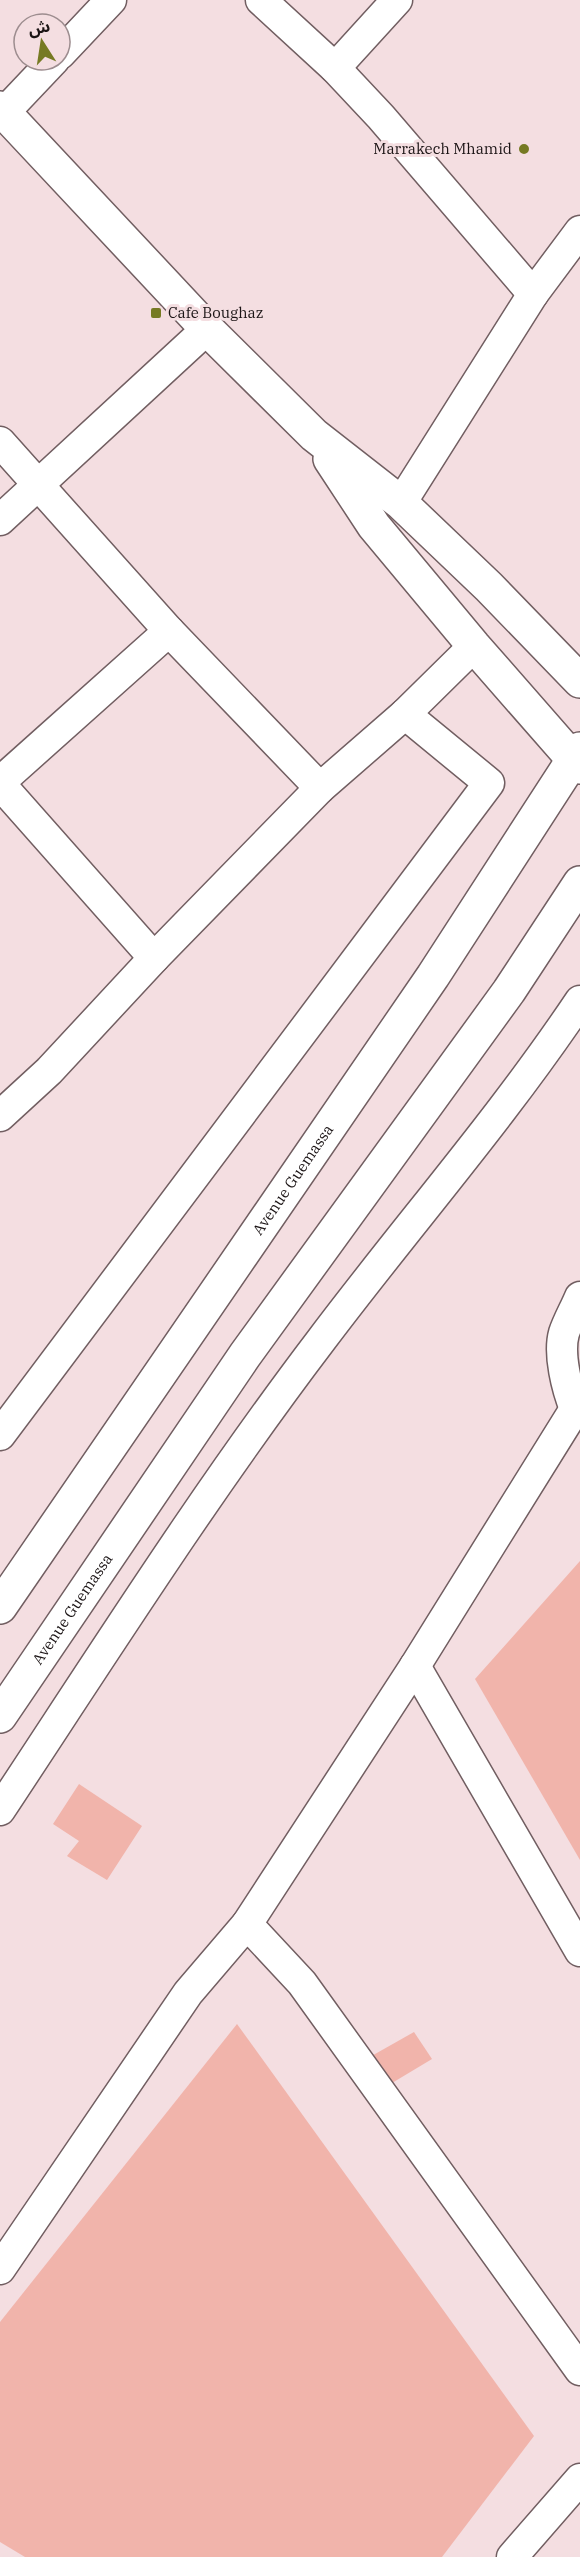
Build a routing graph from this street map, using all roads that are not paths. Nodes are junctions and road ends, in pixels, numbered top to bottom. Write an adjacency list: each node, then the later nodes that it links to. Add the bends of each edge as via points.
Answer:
1 (111, 0): 4 (street)
2 (261, 0): 5 (street)
3 (397, 0): 5 (street)
4 (72, 41)
5 (335, 68): 9 (street)
6 (42, 72): 7 (street)
7 (2, 113): 10 (main road)
8 (580, 231): 9 (street)
9 (533, 294): 14 (street)
10 (207, 329): 11 (main road); 13 (street)
11 (314, 435): 14 (main road); 17 (main road, via 374,526)
12 (0, 442): 13 (street)
13 (38, 485): 15 (street); 16 (street)
14 (401, 503): 18 (main road)
15 (0, 520)
16 (169, 631): 21 (street); 22 (street)
17 (474, 646): 19 (street); 20 (main road)
18 (577, 670)
19 (405, 714): 22 (street); 29 (street, via 489,783)
20 (578, 758): 30 (main road, Avenue Guemassa)
21 (0, 783): 24 (street)
22 (320, 788): 24 (street)
23 (580, 883): 32 (main road, Avenue Guemassa, via 509,991 245,1355)
24 (154, 958): 26 (street, via 49,1071)
25 (580, 1001): 33 (street, via 467,1156 322,1339 183,1535)
26 (0, 1116)
27 (580, 1297): 28 (street, via 563,1334 566,1381)
28 (578, 1409): 31 (street)
29 (0, 1435)
30 (0, 1607)
31 (415, 1666): 34 (street); 35 (street)
32 (0, 1716)
33 (0, 1810)
34 (247, 1924): 36 (street, via 188,1993); 37 (street, via 302,1983)
35 (580, 1951)
36 (0, 2269)
37 (580, 2370)
38 (580, 2479): 39 (street)
39 (512, 2557)

